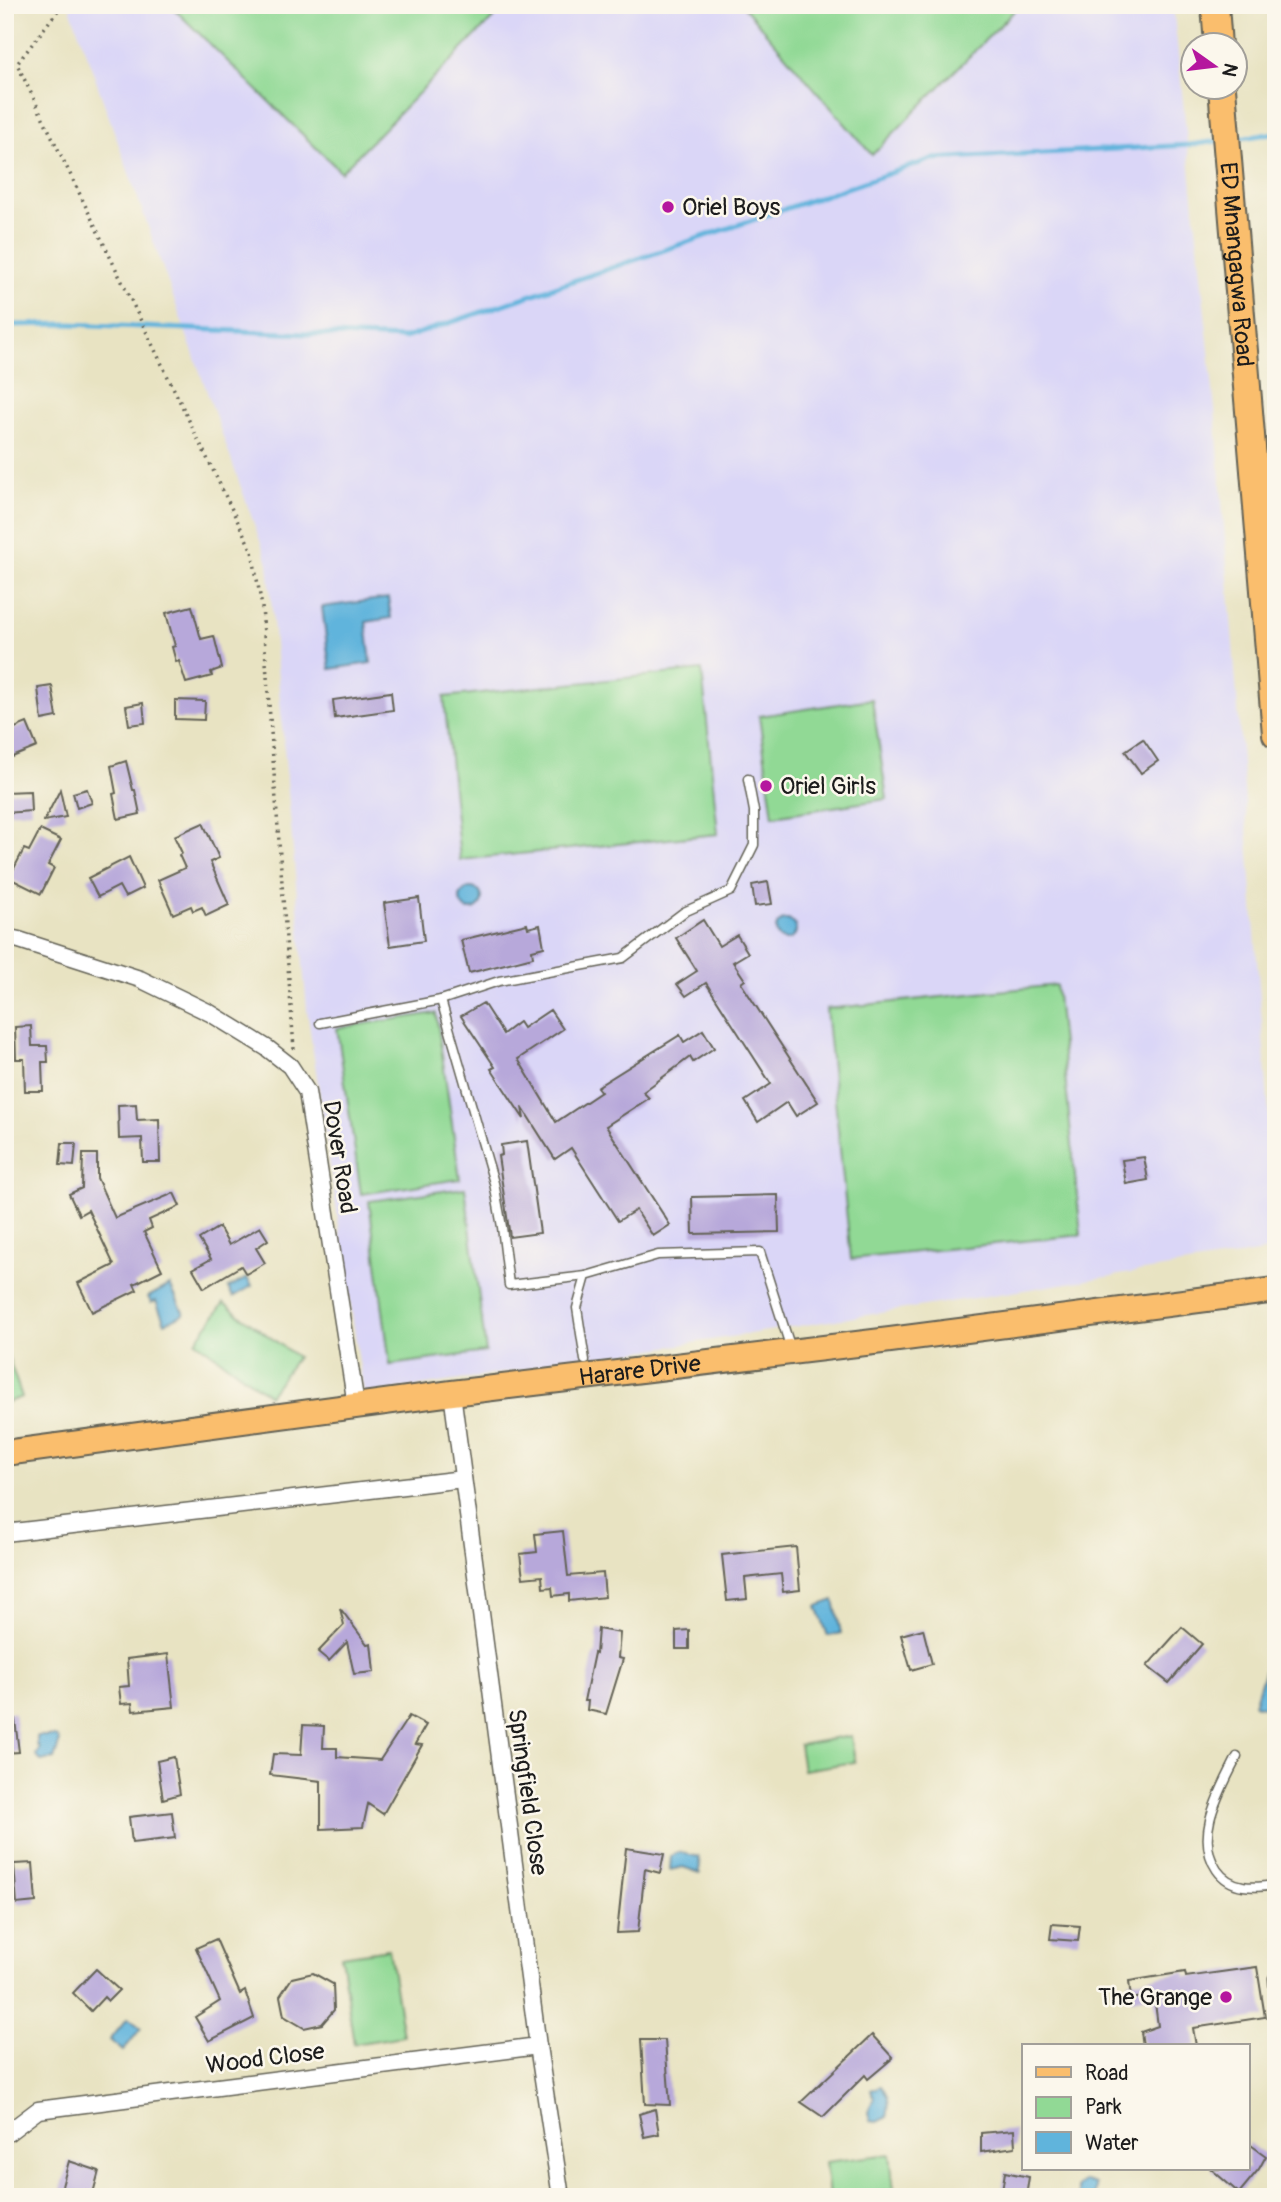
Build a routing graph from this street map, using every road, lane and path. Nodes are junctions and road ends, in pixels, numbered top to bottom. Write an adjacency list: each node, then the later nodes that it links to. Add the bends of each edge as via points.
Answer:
1 (61, 5): 11 (path, via 17,64 252,551 262,607)
2 (1215, 5): 3 (highway)
3 (1218, 32)
4 (1223, 102): 5 (highway, ED Mnangagwa Road)
5 (1269, 581): 6 (highway, ED Mnangagwa Road)
6 (1276, 734)
7 (748, 779): 9 (lane, via 754,845 732,891 684,912 623,958 499,981)
8 (5, 937): 11 (street, Dover Road, via 140,979 256,1041)
9 (441, 1000): 10 (lane); 12 (lane, via 494,1183 509,1285)
10 (320, 1023)
11 (295, 1074): 17 (street, Dover Road, via 307,1093)
12 (586, 1276): 14 (lane, via 658,1255 760,1252); 15 (lane, via 577,1308)
13 (1276, 1290): 14 (main road, Harare Drive)
14 (792, 1352): 16 (main road, Harare Drive)
15 (585, 1360)
16 (452, 1393): 17 (main road, Harare Drive); 19 (street, Springfield Close)
17 (356, 1405): 18 (main road, Harare Drive)
18 (5, 1453)
19 (463, 1479): 20 (street); 25 (street, Springfield Close)
20 (5, 1533)
21 (1237, 1757): 22 (lane, via 1210,1822 1210,1860 1220,1875 1242,1888)
22 (1276, 1885)
23 (1276, 1974): 24 (lane)
24 (1276, 2027)
25 (538, 2046): 26 (street, Wood Close, via 38,2110); 27 (street, Springfield Close)
26 (5, 2135)
27 (561, 2197)

